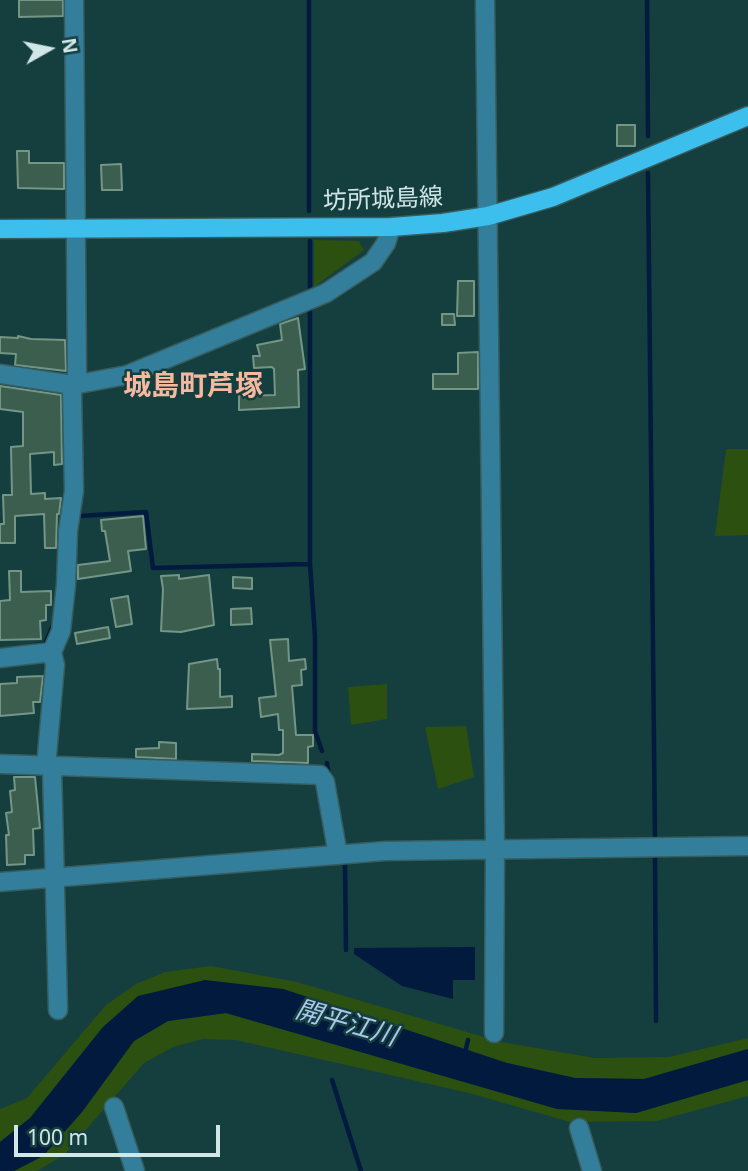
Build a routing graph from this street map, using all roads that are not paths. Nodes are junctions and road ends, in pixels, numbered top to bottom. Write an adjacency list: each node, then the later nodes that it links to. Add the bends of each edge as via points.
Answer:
1 (74, 0): 6 (street)
2 (485, 0): 4 (street)
3 (748, 116): 4 (main road, 坊所城島線, via 553,197)
4 (488, 216): 5 (main road, 坊所城島線); 15 (street)
5 (391, 227): 6 (main road, 坊所城島線); 9 (street, via 373,262 326,293 127,375)
6 (76, 228): 7 (main road, 坊所城島線); 9 (street)
7 (0, 229)
8 (0, 374): 9 (street)
9 (74, 384): 10 (street, via 74,491 66,585 61,631)
10 (51, 652): 11 (street); 13 (street, via 55,665)
11 (0, 657)
12 (0, 764): 13 (street)
13 (49, 766): 16 (street, via 320,775); 17 (street)
14 (748, 846): 15 (street)
15 (495, 849): 16 (street); 20 (street)
16 (338, 855): 17 (street)
17 (56, 877): 18 (street); 19 (street)
18 (0, 882)
19 (58, 1010)
20 (495, 1032)
21 (114, 1107): 23 (street)
22 (579, 1128): 24 (street)
23 (135, 1171)
24 (592, 1171)

